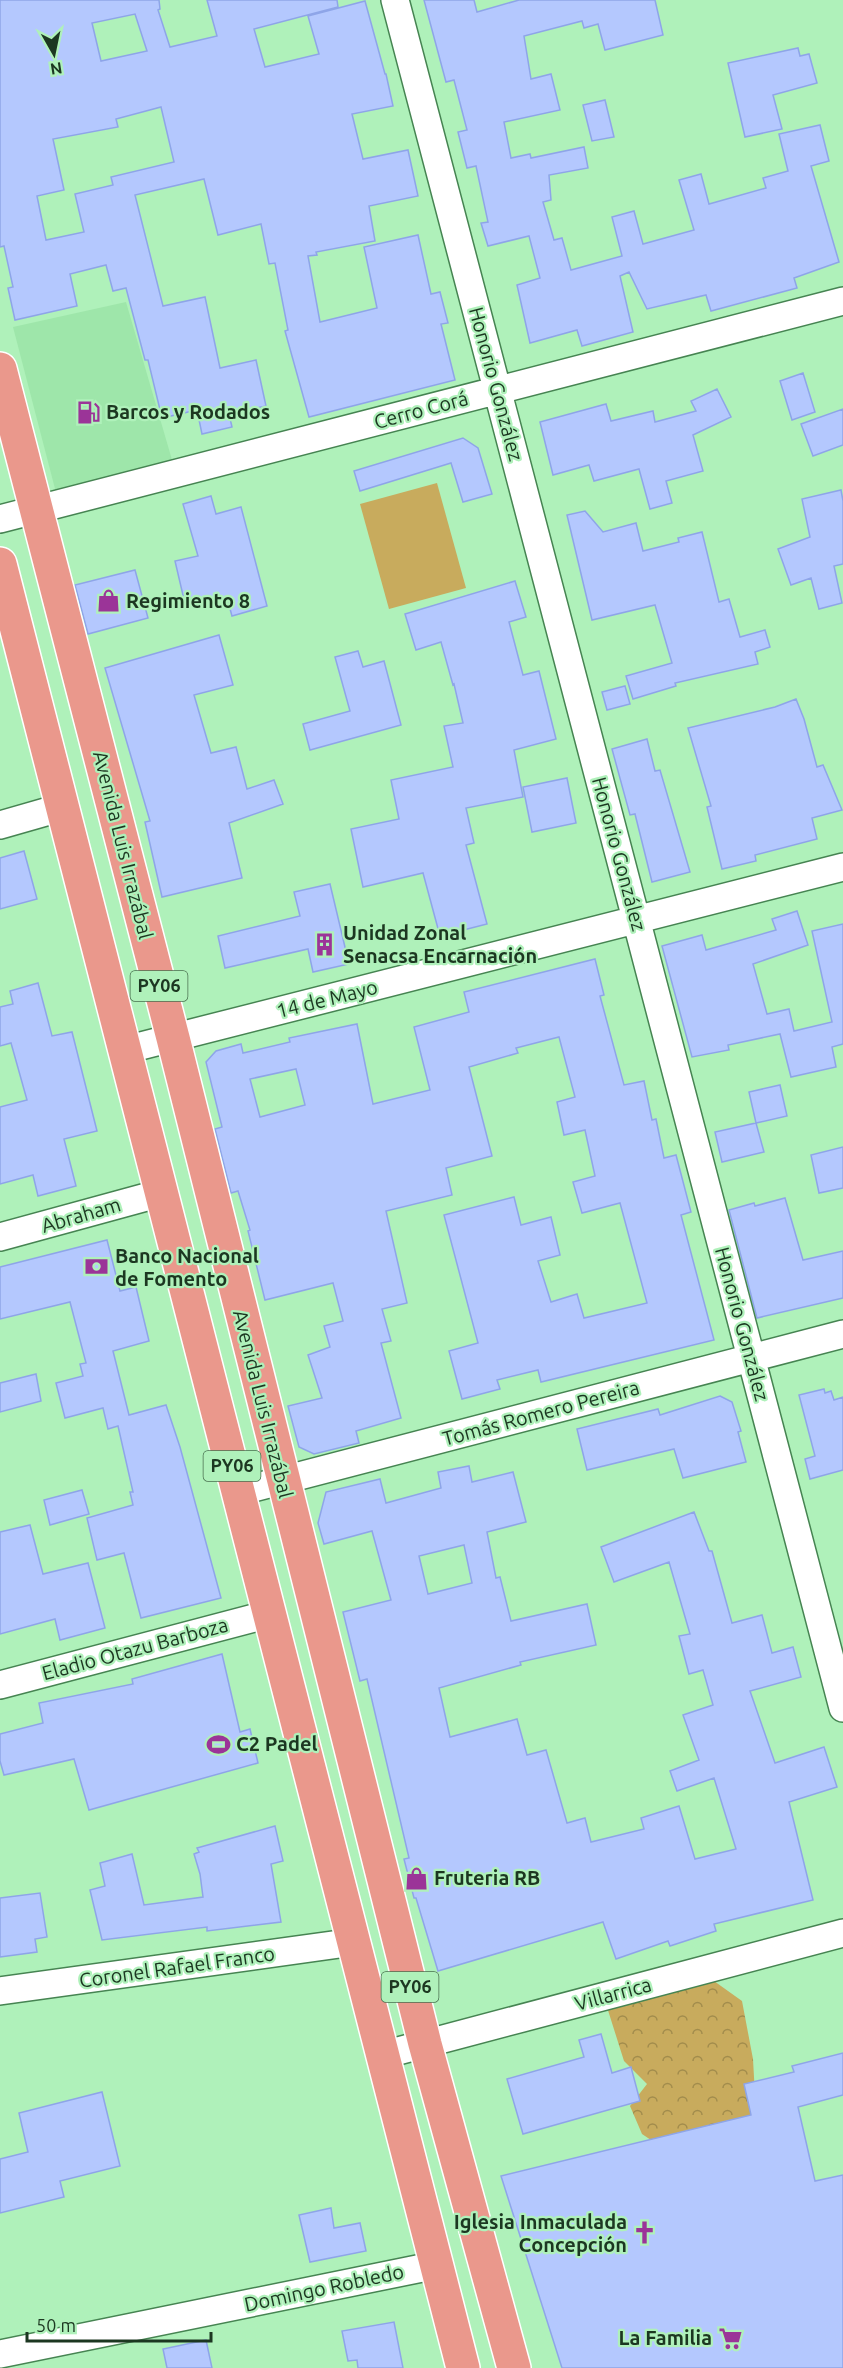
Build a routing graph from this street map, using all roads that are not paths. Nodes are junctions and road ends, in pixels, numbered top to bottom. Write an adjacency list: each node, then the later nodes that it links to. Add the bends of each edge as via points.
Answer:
1 (395, 0): 4 (street, Honorio González)
2 (843, 301): 4 (street, Cerro Corá)
3 (0, 369): 5 (highway, Avenida Luis Irrazábal / PY06)
4 (497, 390): 5 (street, Cerro Corá); 11 (street, Honorio González)
5 (38, 509): 6 (street, Cerro Corá); 12 (highway, Avenida Luis Irrazábal / PY06)
6 (0, 519)
7 (0, 564): 8 (highway, PY06)
8 (63, 807): 9 (street); 13 (highway, PY06)
9 (0, 825)
10 (843, 867): 11 (street, 14 de Mayo)
11 (637, 920): 12 (street, 14 de Mayo); 17 (street, Honorio González)
12 (173, 1038): 13 (street, 14 de Mayo); 18 (highway, Avenida Luis Irrazábal / PY06)
13 (125, 1050): 14 (highway, PY06)
14 (161, 1193): 15 (street, Abraham); 19 (highway, PY06)
15 (0, 1238)
16 (843, 1334): 17 (street, Tomás Romero Pereira)
17 (751, 1358): 18 (street, Tomás Romero Pereira); 22 (street, Honorio González)
18 (282, 1480): 19 (street, Tomás Romero Pereira); 26 (highway, Avenida Luis Irrazábal / PY06)
19 (238, 1491): 20 (highway, PY06)
20 (269, 1614): 21 (street, Eladio Otazu Barboza); 24 (highway, PY06)
21 (0, 1685)
22 (843, 1708)
23 (843, 1933): 26 (street, Villarrica)
24 (354, 1942): 25 (street, Coronel Rafael Franco); 27 (highway, PY06)
25 (0, 1991)
26 (424, 2044): 27 (street, Villarrica); 32 (highway, Avenida Luis Irrazábal / PY06)
27 (383, 2055): 28 (highway, PY06)
28 (437, 2265): 30 (street, Domingo Robledo); 31 (highway, PY06)
29 (0, 2354): 30 (street, Domingo Robledo)
30 (50, 2356)
31 (463, 2368)
32 (514, 2368)

